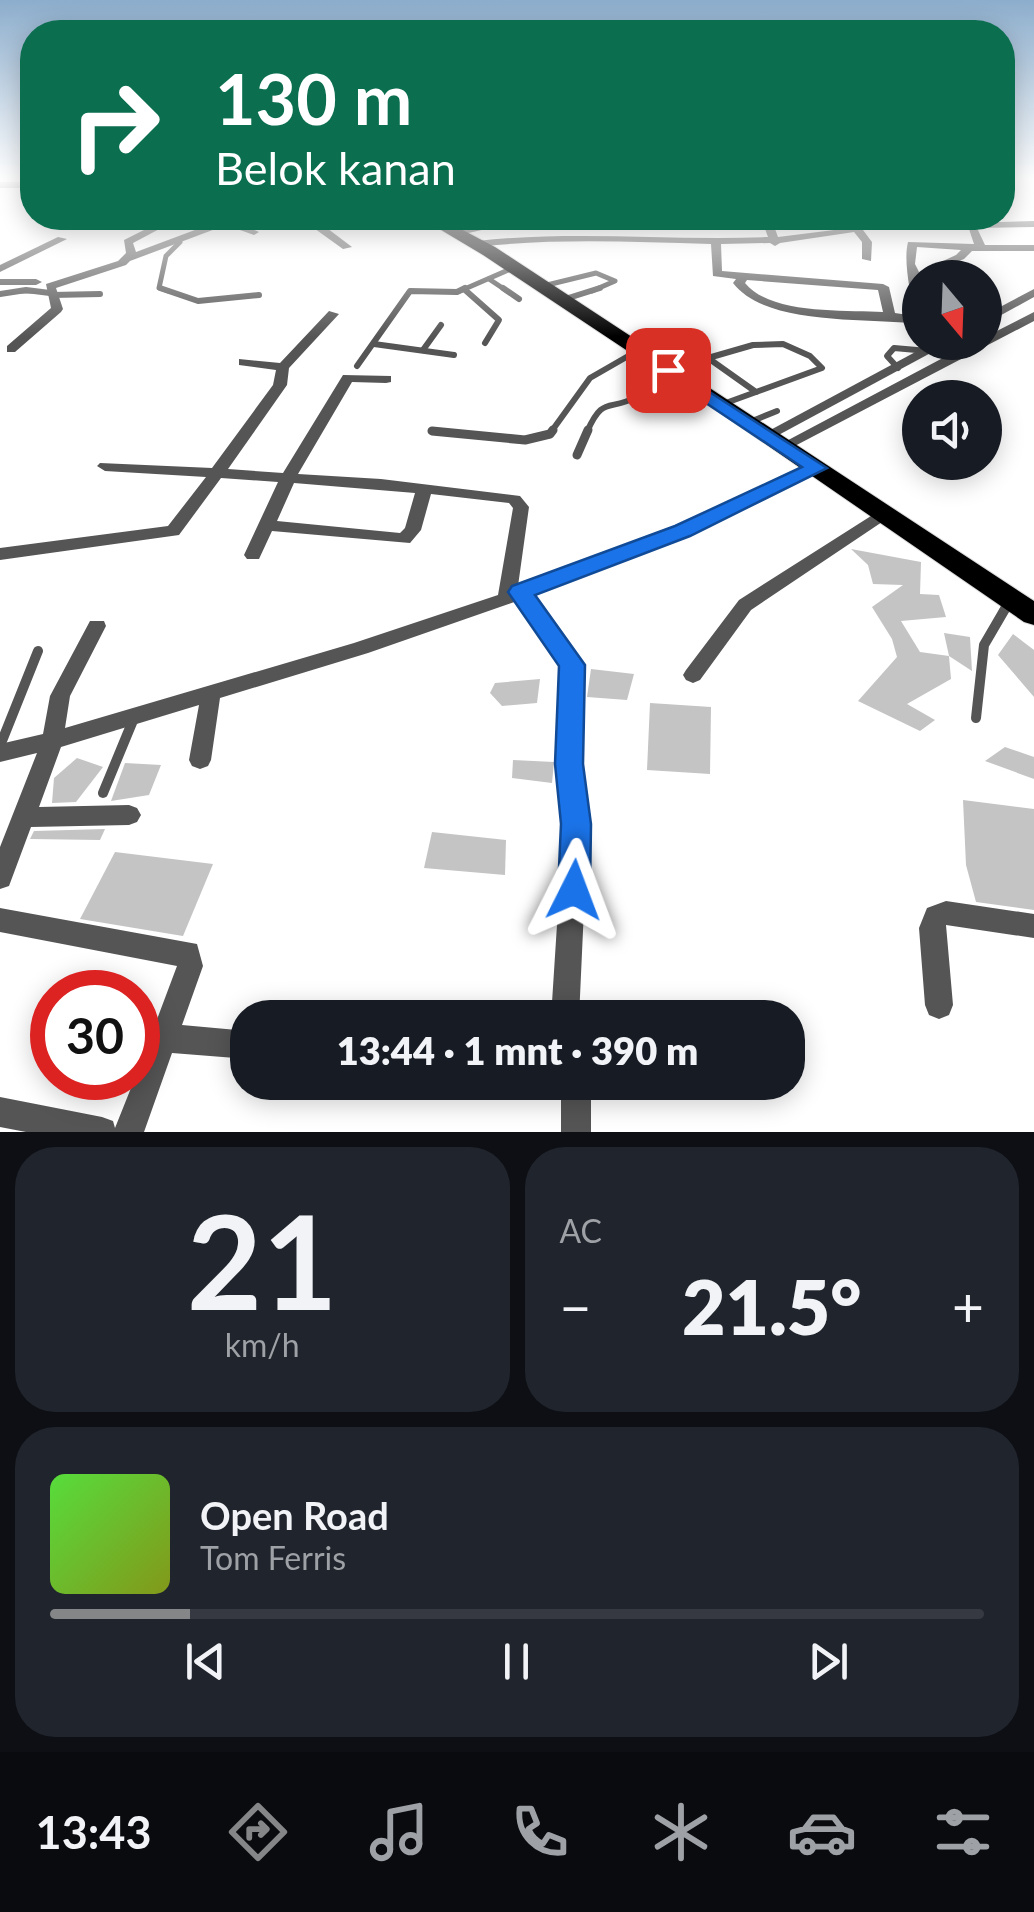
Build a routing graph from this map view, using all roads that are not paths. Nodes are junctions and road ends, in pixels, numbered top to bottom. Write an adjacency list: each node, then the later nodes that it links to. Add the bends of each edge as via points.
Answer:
1 (148, 232): 18 (street, via 128,242)
2 (202, 232): 13 (street)
3 (323, 232): 16 (street)
4 (455, 232): 10 (highway)
5 (481, 232): 10 (lane)
6 (769, 232): 14 (street)
7 (846, 232): 14 (street)
8 (859, 232): 19 (street)
9 (972, 232): 15 (street)
10 (467, 238): 12 (street); 22 (highway)
11 (62, 240): 23 (street)
12 (716, 241): 14 (street); 24 (street, via 716,273)
13 (180, 242): 18 (street); 37 (lane, via 166,256 156,285 193,300)
14 (771, 243): 26 (street)
15 (976, 246): 17 (street); 20 (street, via 912,244); 21 (street)
16 (348, 247)
17 (1034, 248)
18 (130, 258): 33 (street, via 58,280)
19 (867, 259)
20 (910, 260)
21 (955, 260)
22 (513, 268): 25 (lane); 31 (highway, via 540,286)
23 (0, 269)
24 (742, 278): 26 (street); 40 (street, via 740,289 750,297)
25 (489, 279): 30 (lane); 38 (lane)
26 (772, 280): 27 (street)
27 (793, 280): 40 (street); 43 (street, via 884,287)
28 (36, 282): 29 (street)
29 (0, 288): 33 (lane)
30 (464, 289): 47 (lane, via 499,320); 48 (lane, via 410,291)
31 (563, 290): 34 (lane); 34 (lane); 34 (lane, via 596,273 615,280); 52 (highway)
32 (1034, 292): 41 (street)
33 (51, 293): 35 (lane); 50 (street, via 57,309)
34 (585, 293)
35 (100, 294)
36 (259, 295): 37 (lane)
37 (224, 298): 39 (lane)
38 (519, 299)
39 (224, 308)
40 (797, 309): 43 (street)
41 (1002, 310)
42 (333, 314): 57 (street)
43 (890, 316): 44 (street)
44 (902, 316)
45 (1034, 316): 60 (street)
46 (441, 326): 51 (lane)
47 (486, 343)
48 (374, 344): 51 (lane); 56 (lane)
49 (902, 347): 58 (lane, via 887,356)
50 (10, 350)
51 (422, 350): 53 (lane)
52 (637, 350): 59 (highway); 65 (lane, via 590,378 550,434)
53 (454, 355)
54 (914, 360): 58 (street); 60 (street)
55 (244, 362): 57 (street)
56 (357, 366)
57 (283, 367): 70 (street, via 280,384)
58 (898, 368): 66 (street)
59 (668, 370): 63 (highway); 67 (lane, via 634,398 595,413)
60 (935, 370): 66 (street)
61 (386, 379): 71 (street, via 348,378)
62 (756, 392): 62 (lane, via 789,380 822,368 773,340 708,358); 63 (lane)
63 (722, 404): 66 (highway)
64 (777, 411): 66 (lane)
65 (432, 430)
66 (767, 434): 69 (highway)
67 (578, 454)
68 (105, 466): 70 (street)
69 (817, 468): 73 (highway); 77 (street, via 683,531)
70 (220, 472): 71 (street); 75 (street, via 173,531)
71 (288, 478): 72 (street); 74 (street)
72 (424, 490): 74 (street, via 404,539); 77 (street, via 519,502)
73 (882, 514): 78 (highway); 82 (street, via 745,605)
74 (266, 524): 76 (street)
75 (0, 554)
76 (253, 555)
77 (514, 594): 83 (street); 95 (street, via 572,665 574,679 569,764 578,870)
78 (1010, 600): 79 (highway); 85 (lane, via 984,645)
79 (1034, 615)
80 (97, 626): 86 (street, via 60,696)
81 (38, 652): 87 (lane)
82 (693, 674)
83 (211, 693): 84 (street); 88 (street)
84 (134, 715): 86 (street); 89 (lane)
85 (976, 718)
86 (52, 742): 87 (street); 91 (street)
87 (0, 749)
88 (200, 760)
89 (103, 792)
90 (130, 815): 91 (street)
91 (24, 817): 92 (street)
92 (0, 878)
93 (0, 920): 97 (street, via 188,953 190,966)
94 (1034, 926): 96 (street, via 936,917)
95 (565, 1000)
96 (939, 1004)
97 (165, 1038): 98 (street); 102 (street)
98 (230, 1043)
99 (576, 1100): 103 (street)
100 (0, 1112): 101 (street)
101 (102, 1132)
102 (129, 1132)
103 (576, 1132)

